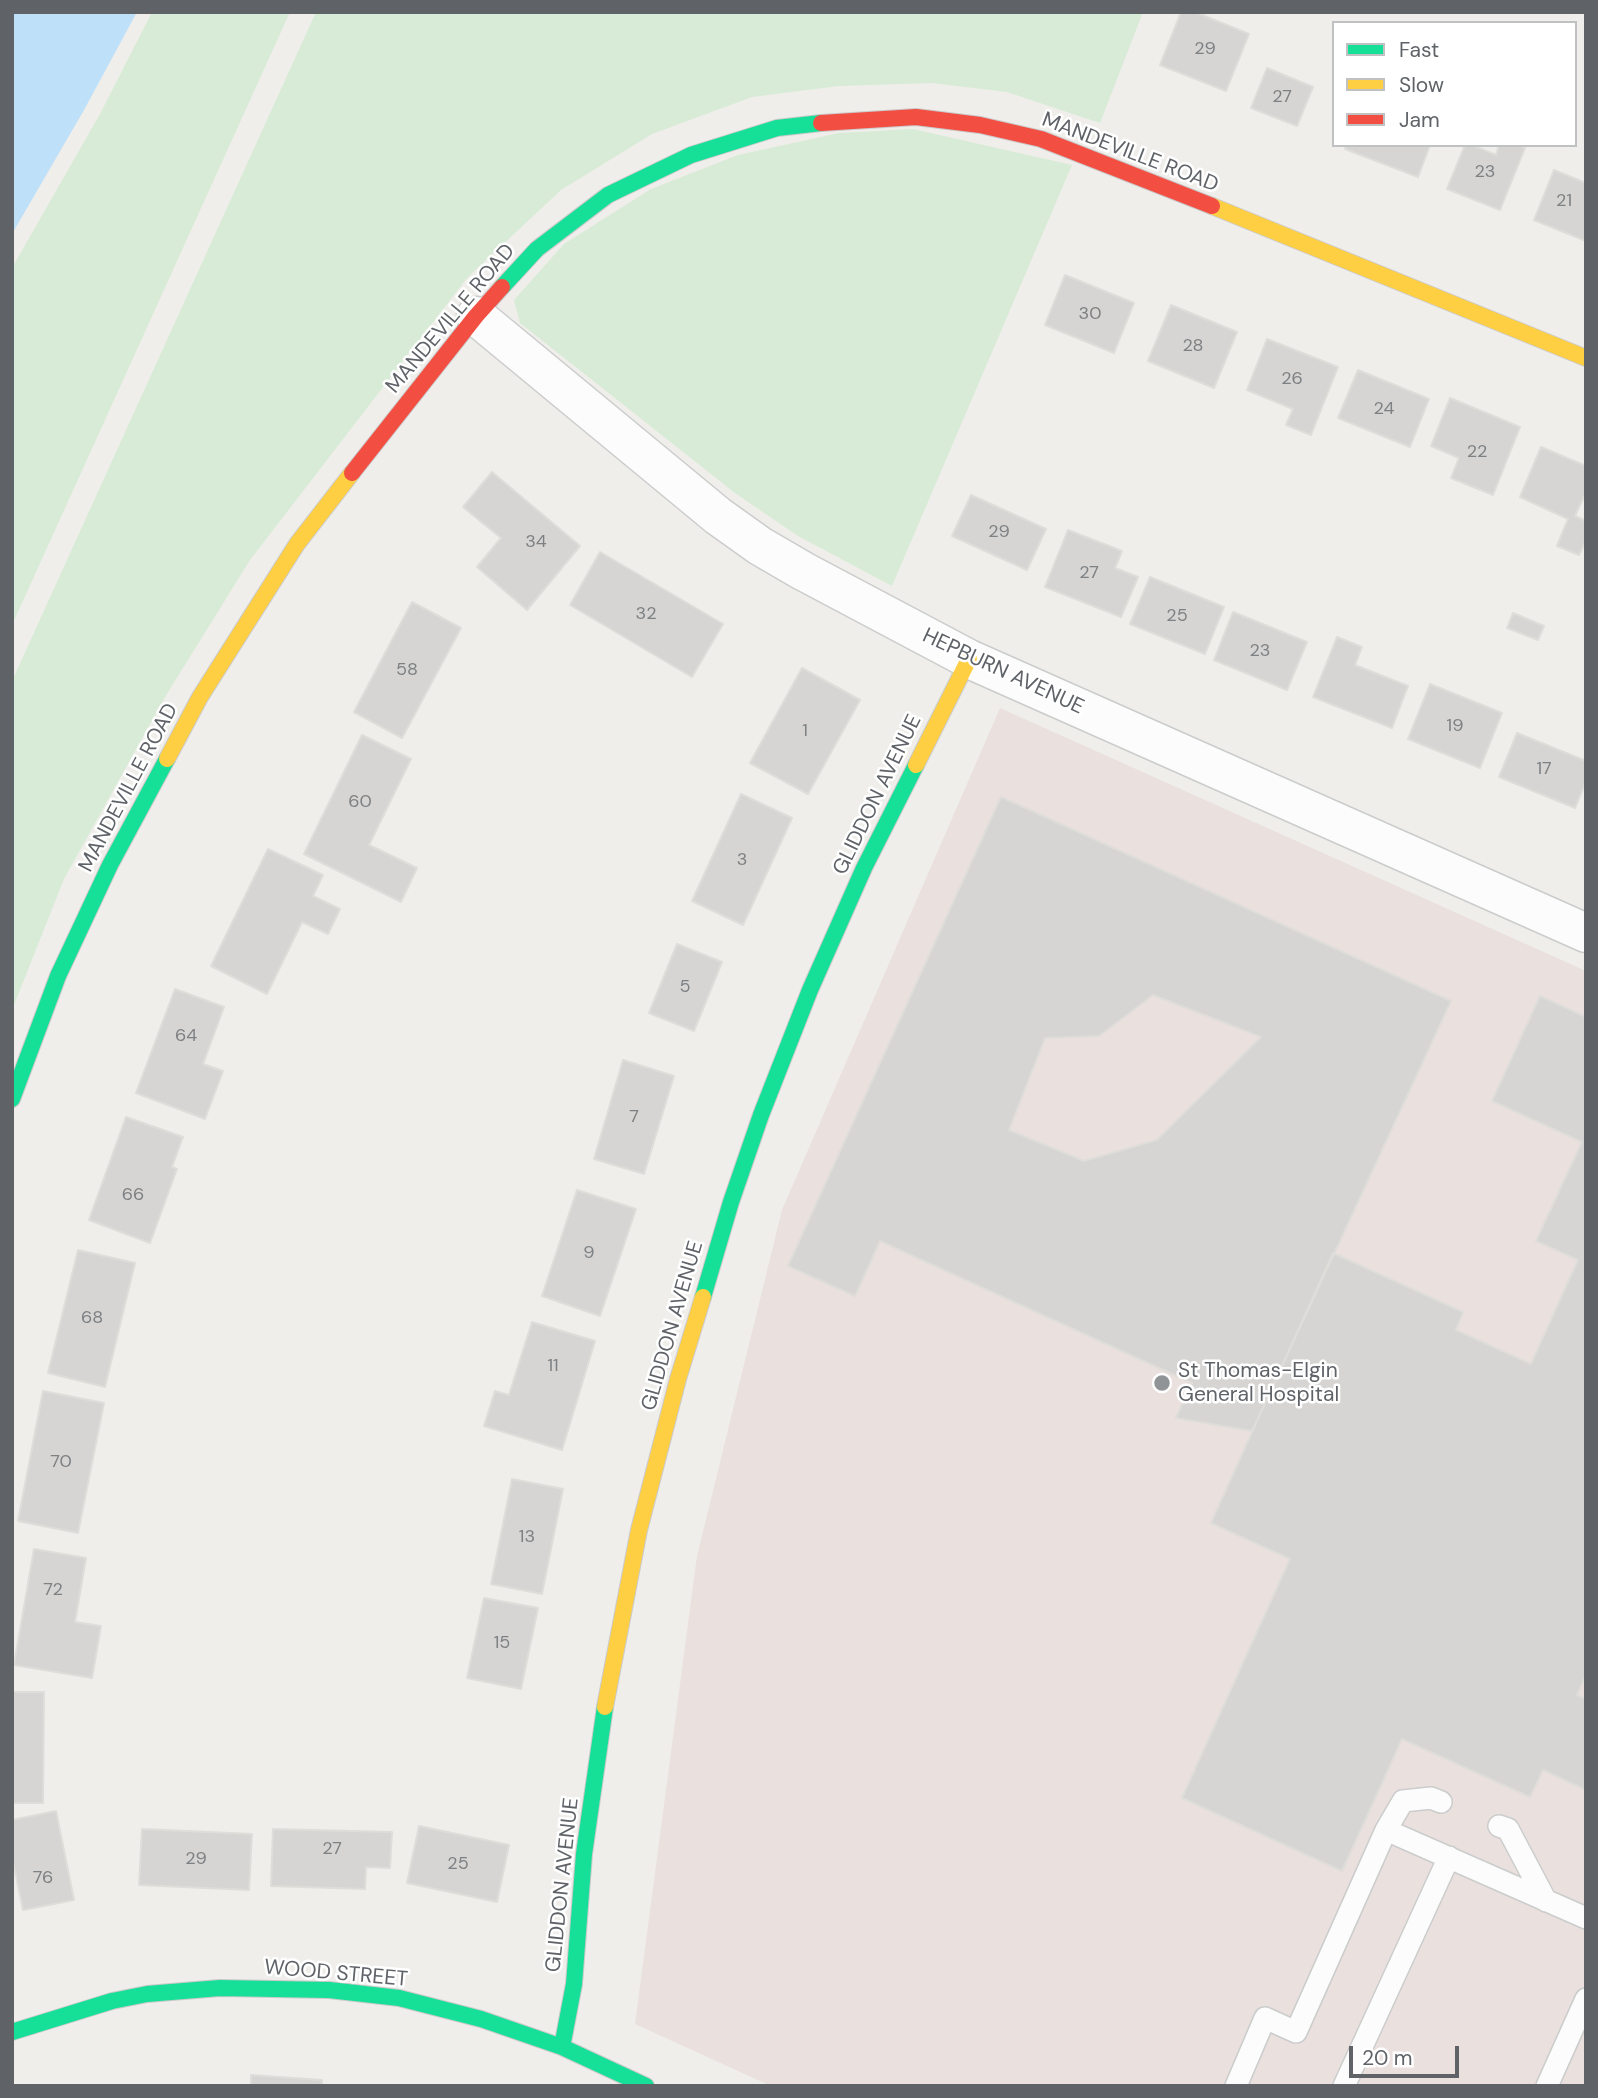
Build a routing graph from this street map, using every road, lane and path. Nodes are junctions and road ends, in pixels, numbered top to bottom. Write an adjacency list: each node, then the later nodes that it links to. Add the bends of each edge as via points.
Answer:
1 (476, 316): 2 (street, MANDEVILLE ROAD, via 537,248 607,195 691,155 777,128 916,117 1041,139 1097,159); 3 (street, HEPBURN AVENUE, via 718,516 803,570); 5 (street, MANDEVILLE ROAD, via 297,544 200,697 64,964)
2 (1586, 358)
3 (969, 659): 4 (street, HEPBURN AVENUE); 14 (street, GLIDDON AVENUE, via 864,868 810,990 731,1202 678,1379 639,1530 602,1724 584,1854 574,1984)
4 (1586, 933)
5 (12, 1099)
6 (1441, 1802): 8 (lane, via 1431,1798 1404,1801)
7 (1500, 1826): 10 (lane, via 1508,1829)
8 (1386, 1830): 9 (lane); 16 (lane, via 1296,2032 1265,2018)
9 (1448, 1857): 10 (lane); 17 (lane)
10 (1546, 1901): 11 (lane)
11 (1586, 1918)
12 (1586, 1999): 18 (lane)
13 (12, 2032): 14 (street, WOOD STREET, via 148,1994 294,1988 399,1998 440,2007)
14 (562, 2047): 15 (street, WOOD STREET)
15 (646, 2086)
16 (1236, 2086)
17 (1344, 2086)
18 (1547, 2086)

